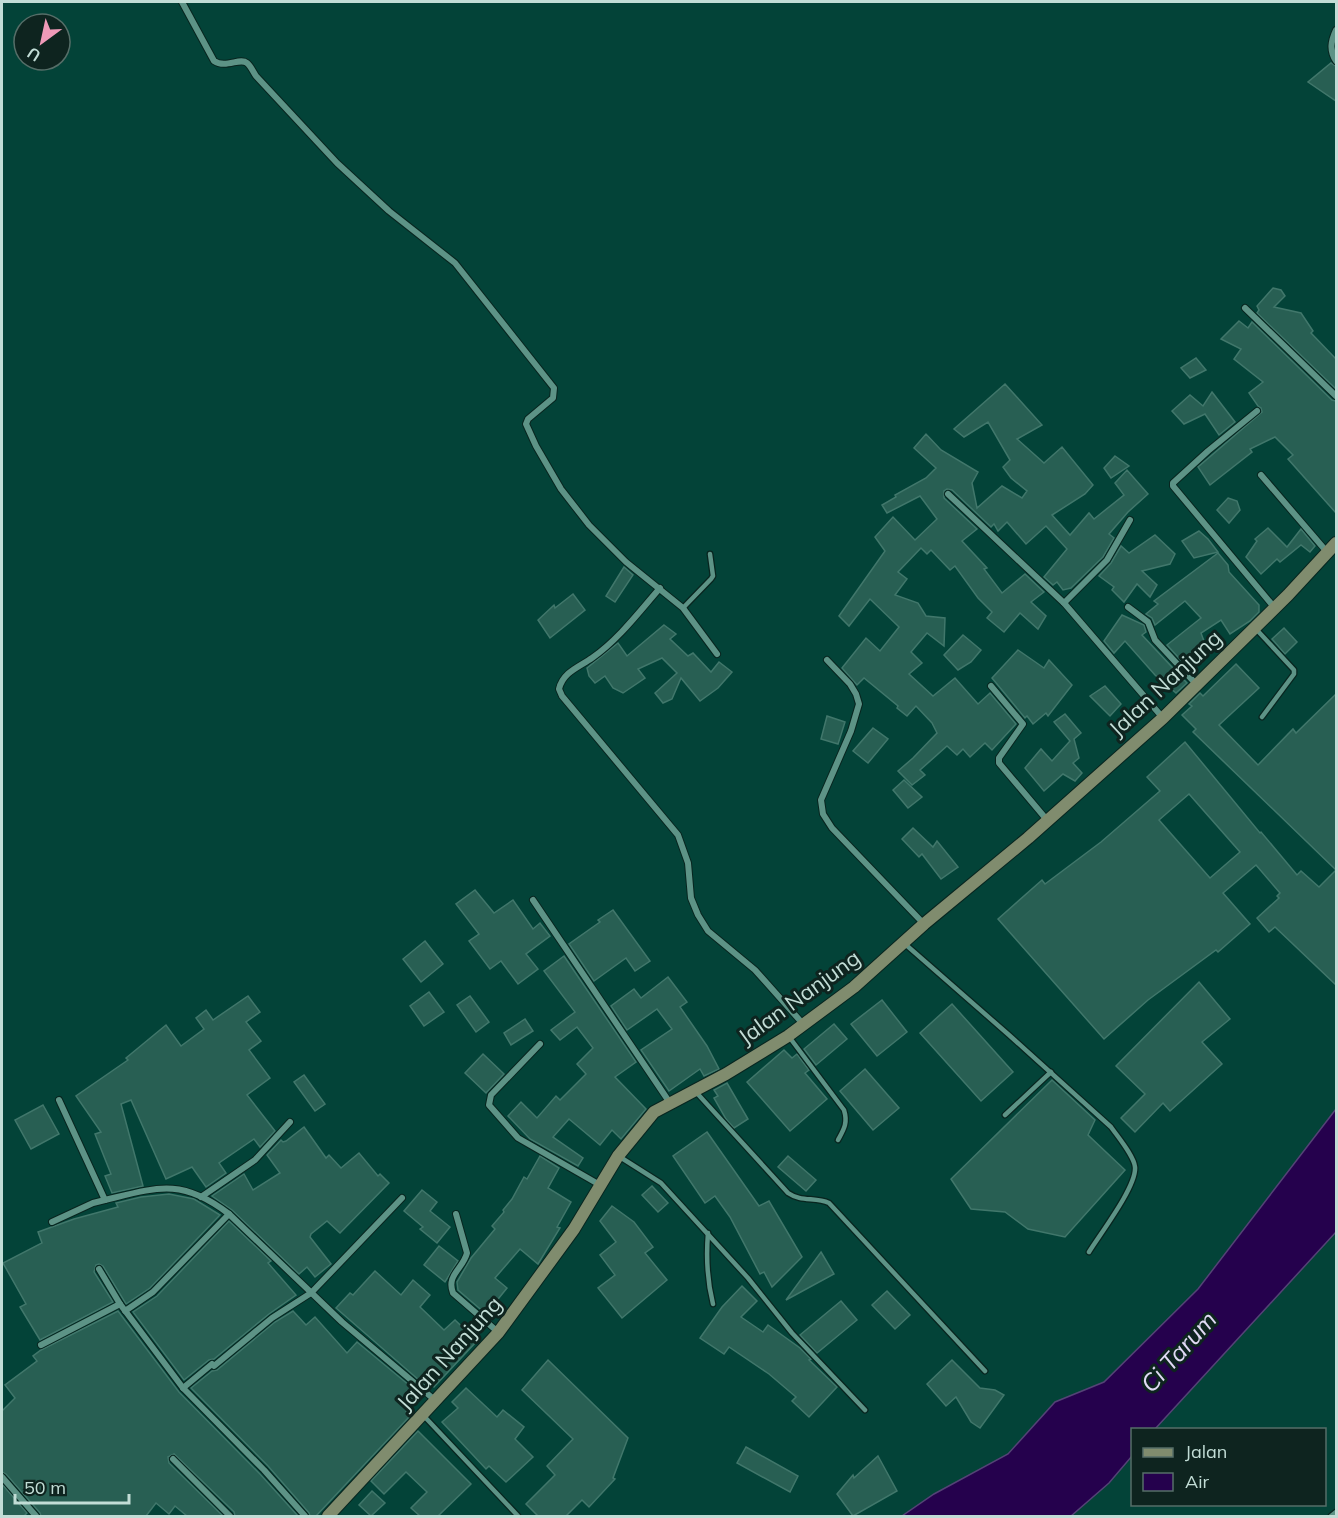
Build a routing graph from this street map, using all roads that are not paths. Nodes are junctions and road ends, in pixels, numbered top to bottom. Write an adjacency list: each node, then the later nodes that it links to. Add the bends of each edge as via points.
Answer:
1 (182, 2): 13 (street, via 214,61 224,65 247,63 337,163 455,263 554,388 553,398 526,424 561,489 626,562)
2 (1336, 30): 3 (street, via 1331,41)
3 (1336, 61)
4 (1245, 308): 5 (street)
5 (1336, 396)
6 (1257, 411): 16 (street, via 1173,486)
7 (1261, 475): 11 (street)
8 (948, 494): 14 (street)
9 (1130, 520): 14 (street, via 1107,560)
10 (1336, 543): 11 (main road, Jalan Nanjung)
11 (1327, 552): 16 (main road, Jalan Nanjung)
12 (710, 554): 17 (lane, via 713,576)
13 (660, 588): 17 (street); 29 (street, via 615,639 565,675 559,688 678,835 688,863 691,898 708,931 755,970)
14 (1064, 603): 24 (street)
15 (1128, 607): 21 (street, via 1148,622 1155,640)
16 (1274, 607): 18 (main road, Jalan Nanjung)
17 (683, 608): 19 (street)
18 (1255, 628): 21 (main road, Jalan Nanjung); 23 (lane, via 1294,670)
19 (717, 654)
20 (827, 660): 27 (street, via 850,684 859,704 821,800 823,814)
21 (1196, 684): 24 (main road, Jalan Nanjung)
22 (991, 686): 25 (street, via 1023,724 999,763)
23 (1262, 717)
24 (1163, 718): 25 (main road, Jalan Nanjung)
25 (1047, 820): 27 (main road, Jalan Nanjung)
26 (533, 900): 35 (street)
27 (924, 924): 28 (main road, Jalan Nanjung)
28 (904, 943): 29 (main road, Jalan Nanjung); 32 (lane)
29 (804, 1025): 30 (main road, Jalan Nanjung)
30 (788, 1036): 33 (main road, Jalan Nanjung); 38 (lane, via 844,1110 846,1125)
31 (540, 1044): 40 (street, via 491,1095 489,1105 518,1138)
32 (1050, 1072): 36 (lane); 48 (lane, via 1111,1127 1135,1165 1132,1184)
33 (694, 1091): 35 (main road, Jalan Nanjung); 56 (lane, via 788,1194 829,1203)
34 (59, 1100): 43 (street)
35 (670, 1103): 39 (main road, Jalan Nanjung, via 654,1113)
36 (1005, 1116)
37 (290, 1122): 41 (street, via 255,1160)
38 (838, 1140)
39 (618, 1156): 40 (main road, Jalan Nanjung); 47 (lane, via 661,1183)
40 (601, 1185): 54 (main road, Jalan Nanjung)
41 (201, 1197): 43 (street, via 172,1188 149,1189); 44 (street)
42 (402, 1198): 50 (street)
43 (105, 1200): 46 (street)
44 (229, 1214): 50 (street); 53 (street, via 153,1292)
45 (456, 1214): 54 (street, via 467,1253 453,1274 451,1288)
46 (52, 1222)
47 (708, 1233): 52 (lane, via 706,1256); 59 (lane, via 792,1333)
48 (1089, 1252)
49 (99, 1269): 51 (street)
50 (311, 1293): 57 (street, via 272,1318); 58 (street)
51 (120, 1304): 53 (street); 55 (street)
52 (713, 1304)
53 (125, 1311): 57 (street)
54 (498, 1333): 58 (main road, Jalan Nanjung)
55 (41, 1345)
56 (985, 1371)
57 (183, 1388): 67 (street)
58 (436, 1401): 60 (main road, Jalan Nanjung)
59 (865, 1410)
60 (423, 1415): 64 (main road, Jalan Nanjung); 68 (lane)
61 (173, 1460): 66 (street)
62 (2, 1477): 65 (street)
63 (1336, 1512): 69 (lane)
64 (331, 1515)
65 (36, 1516)
66 (230, 1516)
67 (305, 1516)
68 (518, 1516)
69 (1331, 1516)

